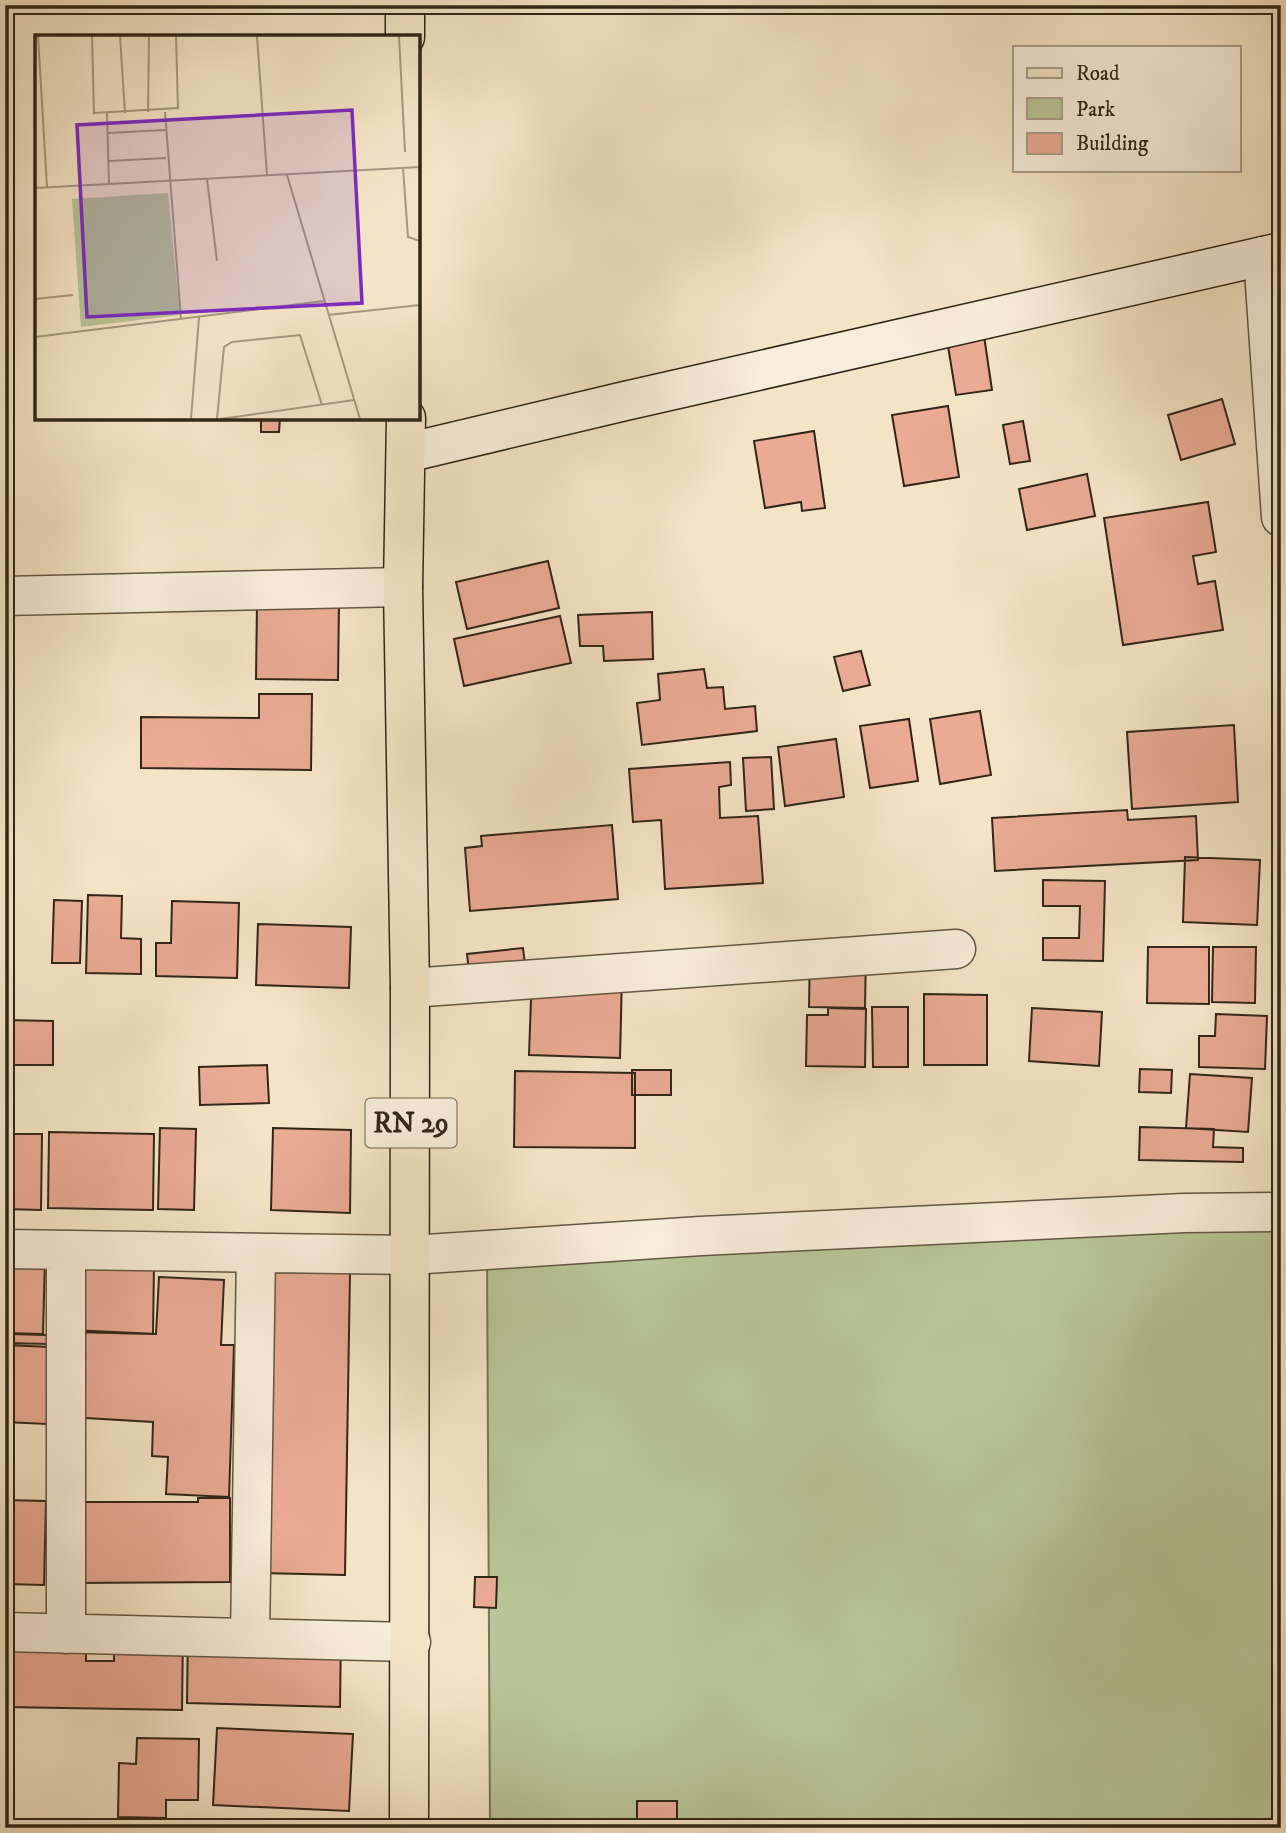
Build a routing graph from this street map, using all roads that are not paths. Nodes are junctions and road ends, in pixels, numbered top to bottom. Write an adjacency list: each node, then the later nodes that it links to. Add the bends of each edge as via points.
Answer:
1 (405, 5): 2 (main road)
2 (405, 35)
3 (1272, 254): 4 (street, via 625,401); 5 (street)
4 (406, 436): 6 (main road, RN 29)
5 (1281, 517)
6 (404, 587): 7 (street); 9 (main road, RN 29)
7 (5, 596)
8 (956, 948): 9 (street)
9 (410, 988): 14 (main road, RN 29)
10 (1281, 1212): 14 (street, via 715,1235)
11 (5, 1249): 12 (street)
12 (66, 1250): 13 (street); 16 (street)
13 (256, 1253): 14 (street); 17 (street)
14 (411, 1255): 18 (main road, RN 29)
15 (5, 1632): 16 (street)
16 (66, 1634): 17 (street)
17 (250, 1637): 18 (street)
18 (411, 1642): 19 (main road, RN 29)
19 (409, 1828)

